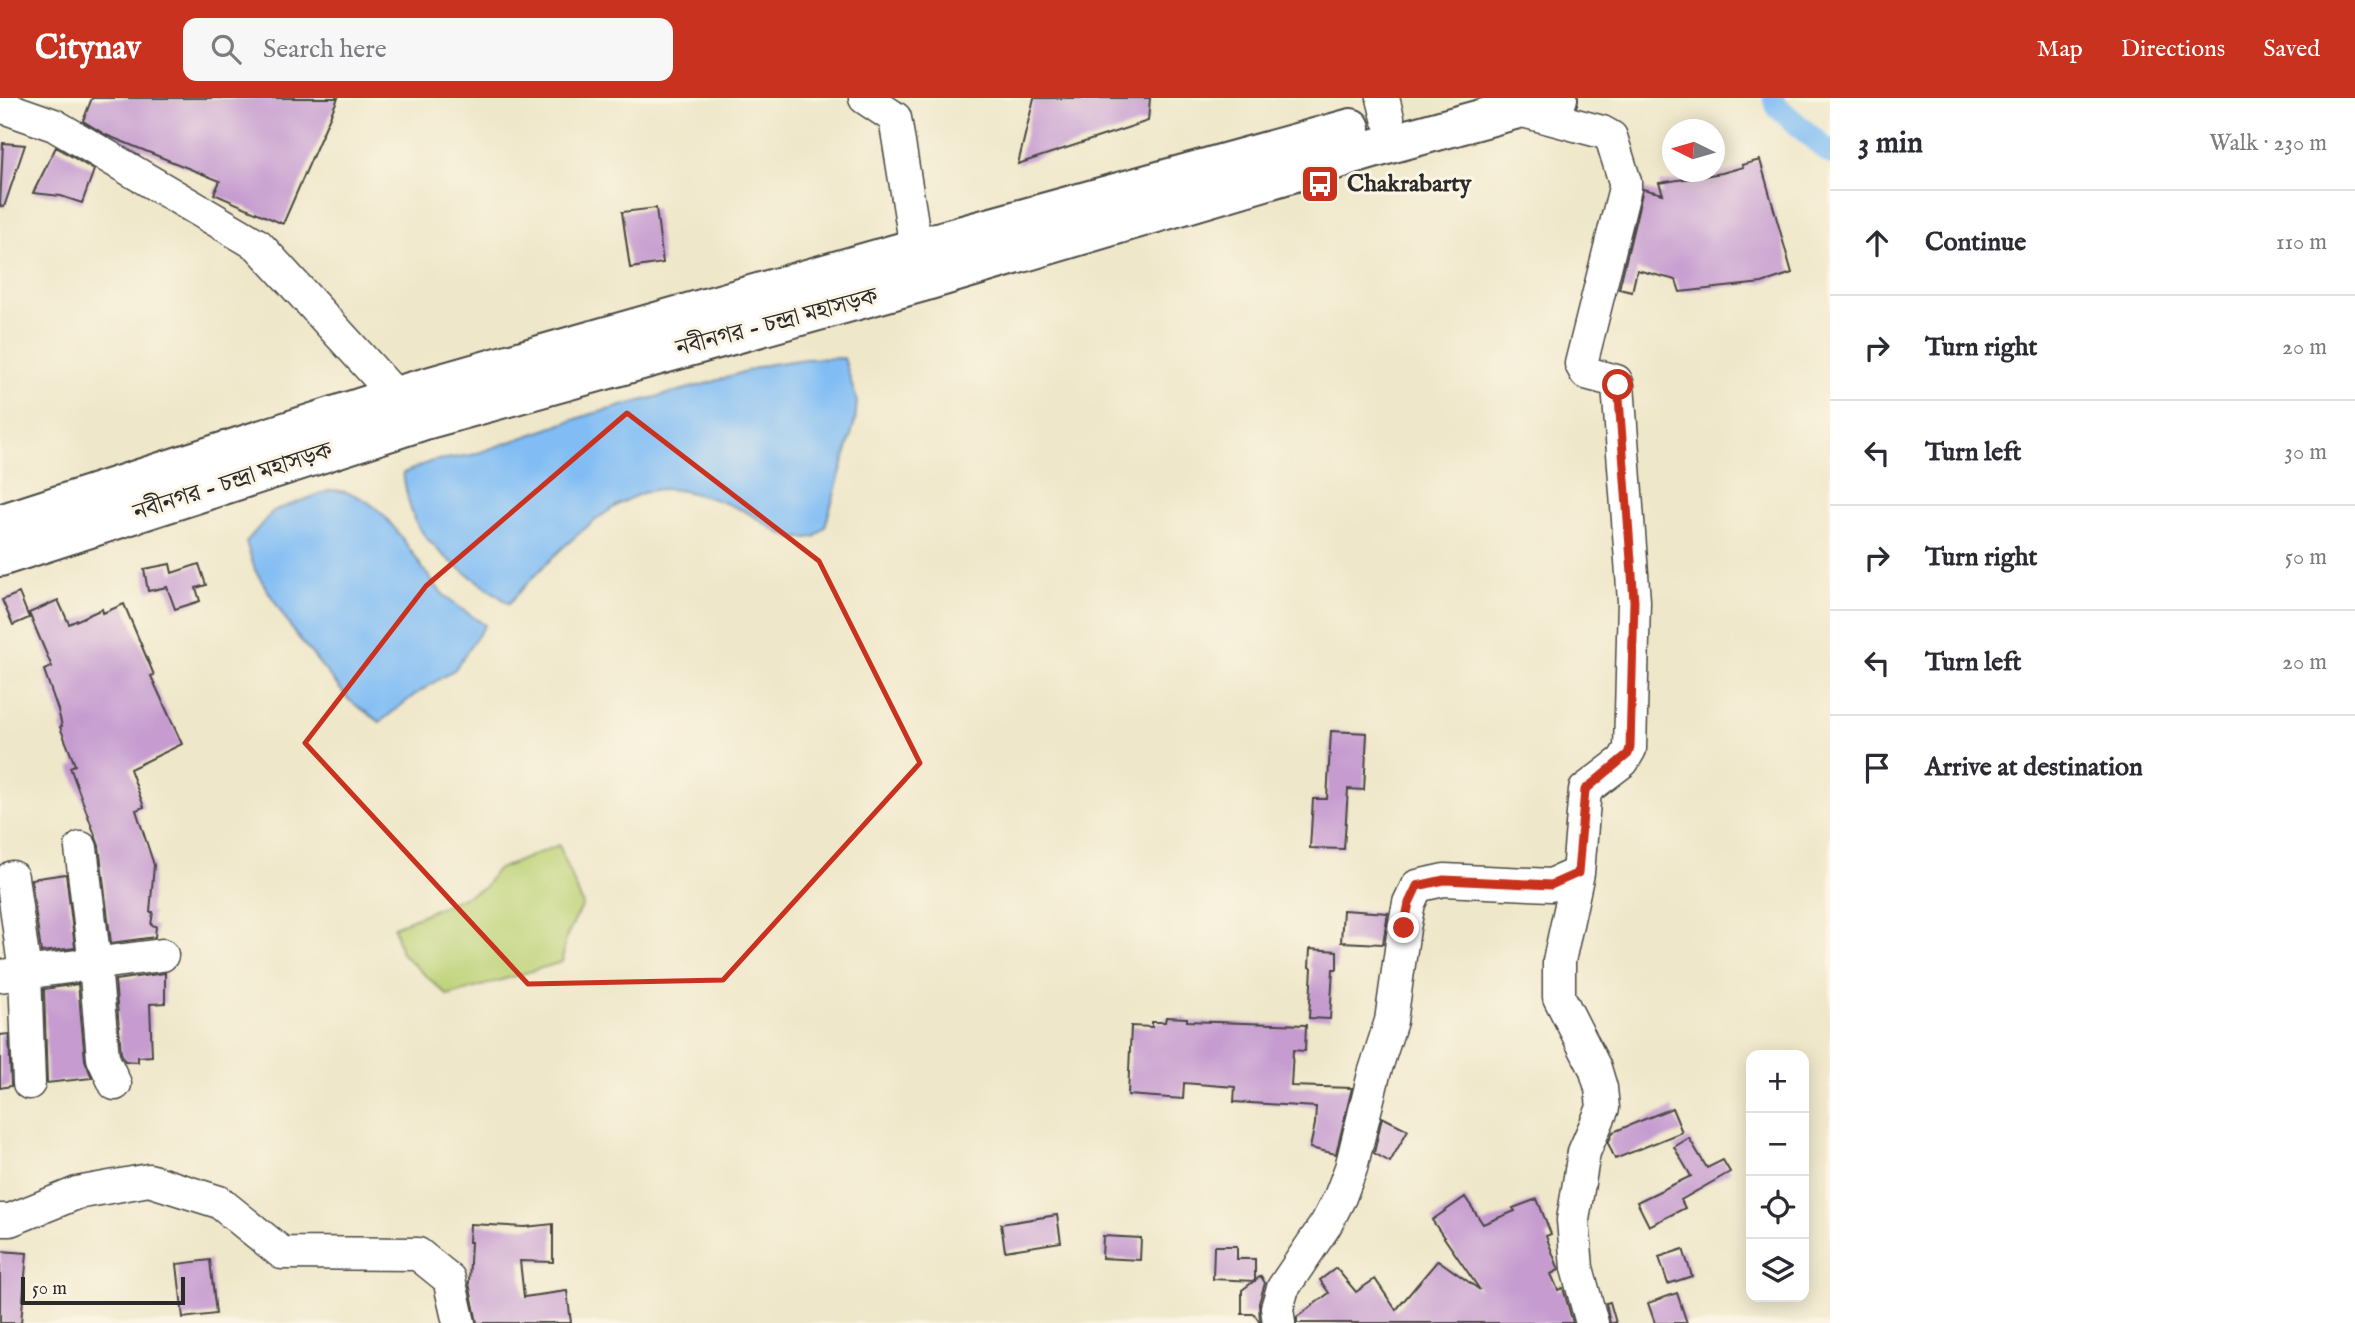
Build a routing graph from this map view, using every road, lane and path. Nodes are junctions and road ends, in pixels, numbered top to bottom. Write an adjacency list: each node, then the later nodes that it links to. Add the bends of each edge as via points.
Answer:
1 (865, 98): 8 (street, via 895,118)
2 (1455, 98): 5 (highway, নবীনগর - চন্দ্রা মহাসড়ক)
3 (1558, 98): 6 (highway, নবীনগর - চন্দ্রা মহাসড়ক)
4 (0, 106): 9 (street, via 54,125 258,244)
5 (1385, 108): 7 (highway, নবীনগর - চন্দ্রা মহাসড়ক)
6 (1515, 109): 7 (highway, নবীনগর - চন্দ্রা মহাসড়ক); 13 (street, via 1611,137 1625,182 1581,364 1586,373 1618,385 1634,601 1630,748 1623,761 1585,790)
7 (1040, 231): 8 (highway, নবীনগর - চন্দ্রা মহাসড়ক); 11 (highway, নবীনগর - চন্দ্রা মহাসড়ক, via 923,282 425,420)
8 (916, 248): 9 (highway, নবীনগর - চন্দ্রা মহাসড়ক)
9 (396, 396): 10 (highway, নবীনগর - চন্দ্রা মহাসড়ক)
10 (0, 524)
11 (0, 557)
12 (81, 848): 16 (street)
13 (1578, 873): 22 (street, via 1551,885 1444,880 1417,886 1404,928 1391,1021 1351,1168 1326,1224 1283,1288 1277,1308); 23 (street, via 1560,955 1559,997 1601,1088 1603,1108 1584,1152 1573,1220 1577,1268)
14 (12, 877): 17 (street)
15 (162, 954): 16 (street)
16 (95, 964): 17 (street); 19 (street, via 103,1058)
17 (12, 975): 18 (street)
18 (29, 1083)
19 (116, 1084)
20 (0, 1220): 21 (street, via 77,1193 149,1180 219,1202 282,1253 418,1254 449,1279)
21 (458, 1323)
22 (1279, 1323)
23 (1592, 1323)

